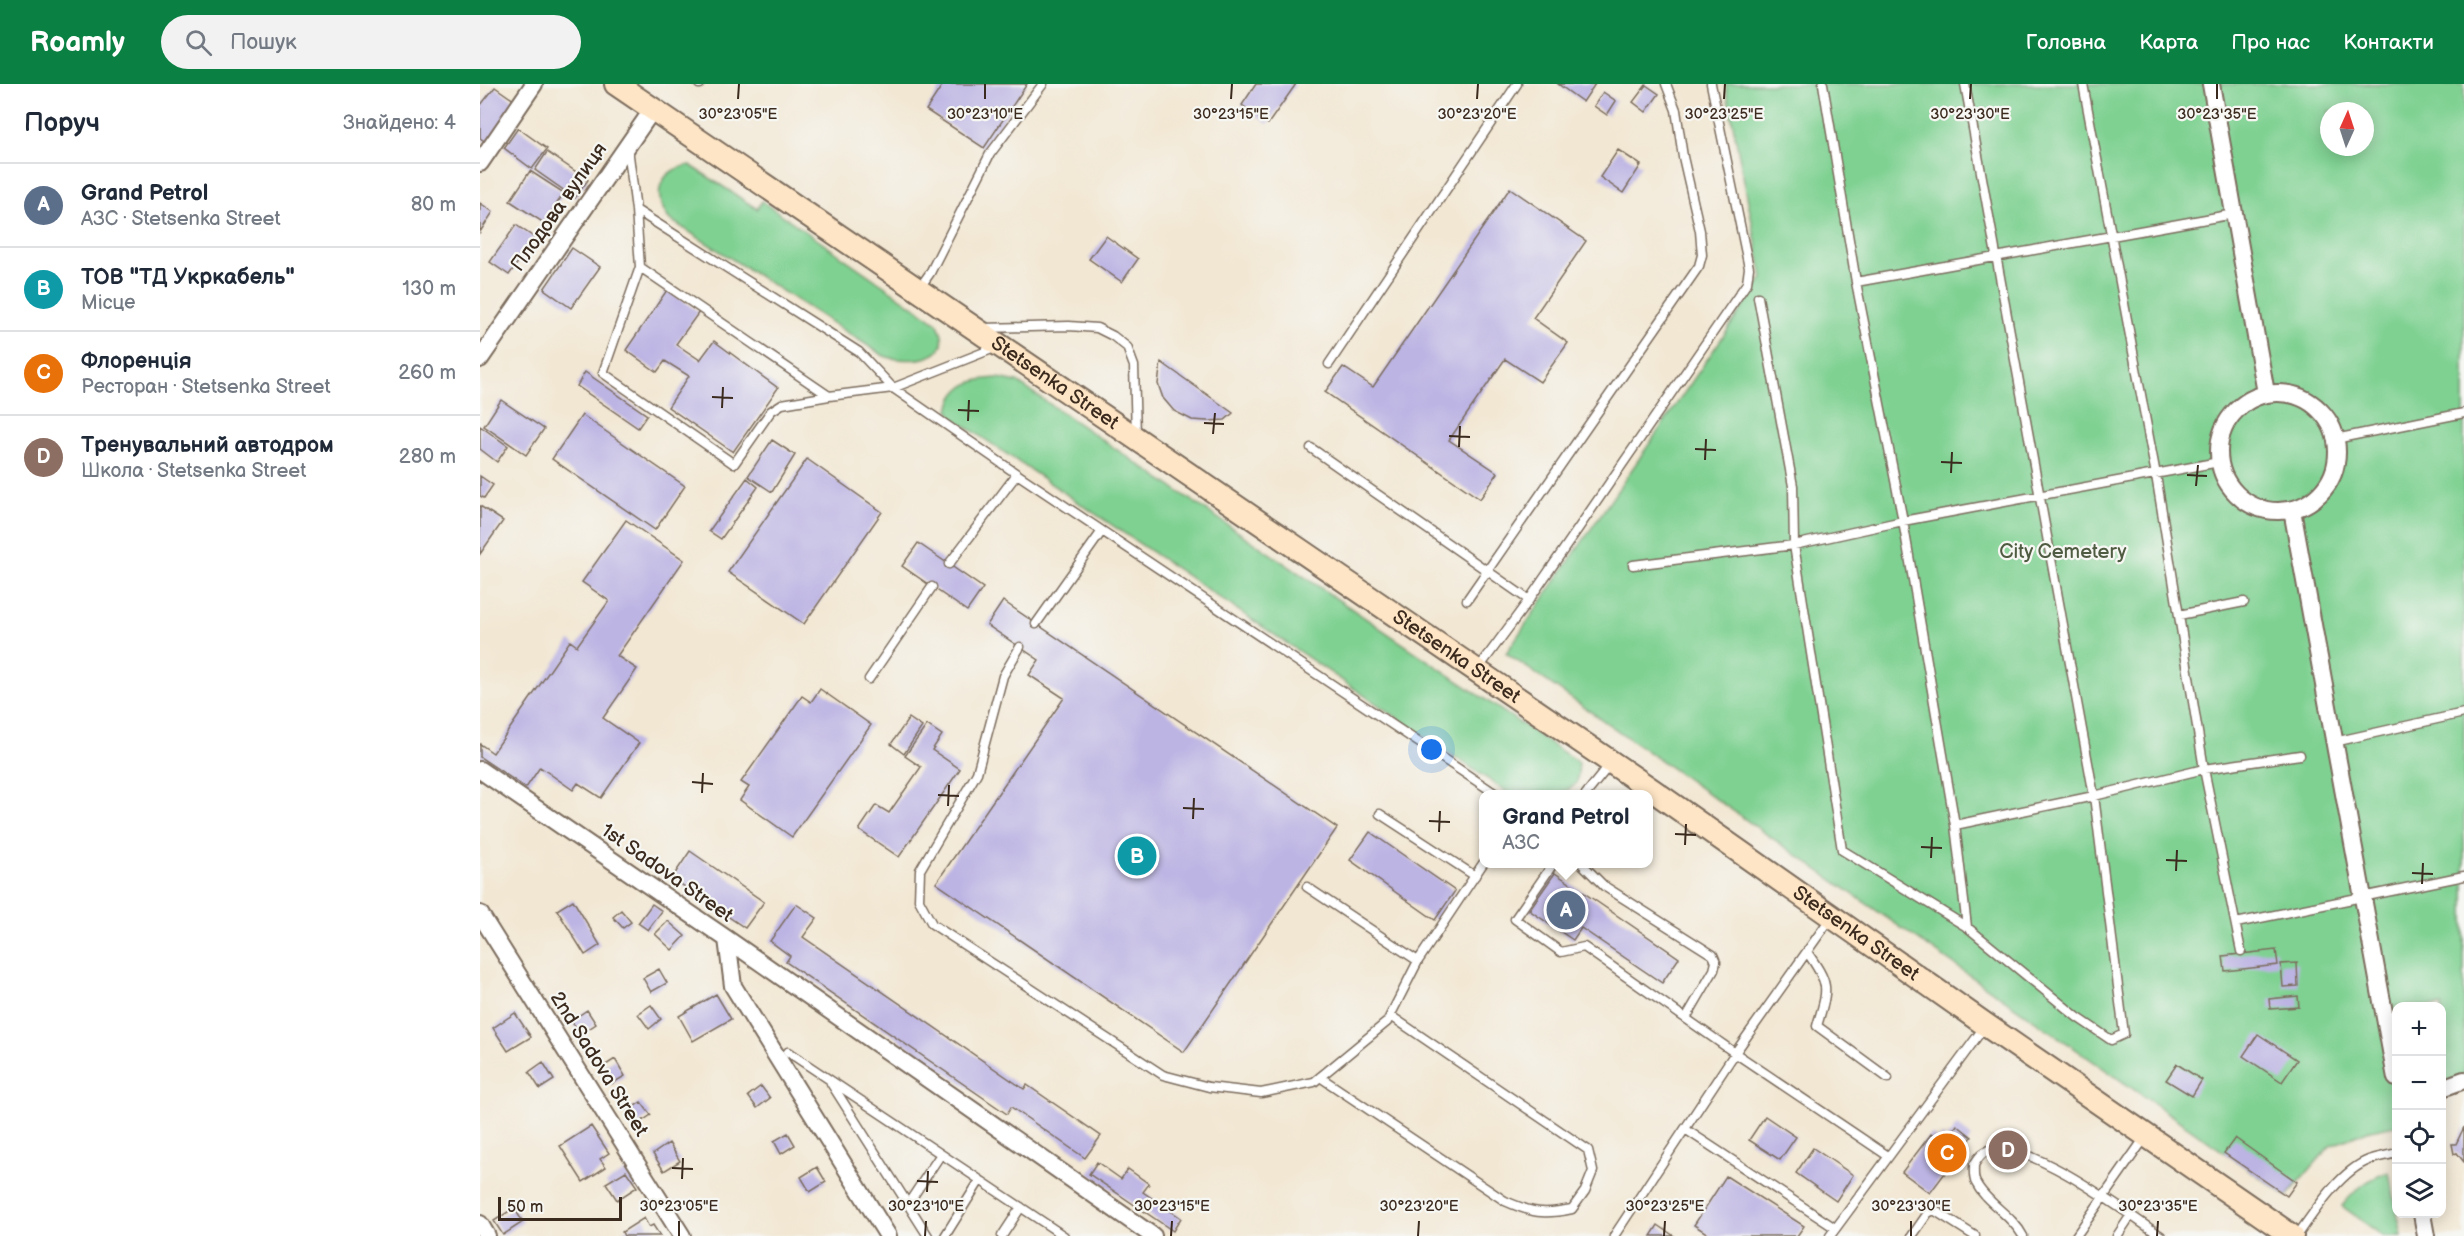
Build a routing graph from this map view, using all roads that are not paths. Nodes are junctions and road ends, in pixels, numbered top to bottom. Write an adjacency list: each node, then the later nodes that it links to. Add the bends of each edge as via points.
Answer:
1 (534, 84): 13 (street)
2 (616, 84): 11 (main road, Stetsenka Street)
3 (1043, 84): 20 (lane, via 990,154)
4 (1517, 84): 25 (lane)
5 (1666, 84): 43 (lane, via 1676,110 1700,231 1699,266)
6 (1711, 84): 46 (lane, via 1749,268 1747,283)
7 (1823, 84): 19 (lane)
8 (1965, 84): 17 (lane)
9 (2083, 84): 16 (lane)
10 (2211, 84): 15 (street)
11 (653, 109): 12 (street, Плодова вулиця); 20 (main road, Stetsenka Street)
12 (628, 145): 14 (lane); 24 (street, Плодова вулиця)
13 (480, 163)
14 (636, 210): 18 (lane); 26 (lane, via 859,352)
15 (2234, 214): 16 (lane); 27 (street)
16 (2111, 236): 17 (lane); 35 (lane)
17 (1996, 256): 19 (lane); 36 (lane)
18 (640, 267): 28 (lane); 28 (lane, via 603,373 734,464 771,411 782,404)
19 (1856, 282): 38 (lane)
20 (918, 290): 22 (main road, Stetsenka Street)
21 (1758, 297): 40 (lane, via 1793,486)
22 (974, 329): 23 (main road, Stetsenka Street); 30 (lane, via 1069,326 1097,328 1113,336 1127,347 1134,366)
23 (1000, 346): 26 (lane); 30 (main road, Stetsenka Street)
24 (480, 359)
25 (1329, 364)
26 (893, 388): 28 (lane); 34 (lane)
27 (2266, 393): 31 (street, via 2286,393 2305,399 2321,411); 33 (street, via 2247,400 2232,413 2222,430)
28 (829, 396)
29 (2464, 413): 31 (lane)
30 (1136, 439): 51 (main road, Stetsenka Street)
31 (2335, 439): 37 (street, via 2337,461 2331,478 2315,498)
32 (1311, 448): 43 (lane)
33 (2219, 462): 35 (lane); 37 (street, via 2229,487 2242,499 2257,508)
34 (1017, 474): 39 (lane); 41 (lane)
35 (2156, 475): 36 (lane); 48 (lane)
36 (2041, 496): 38 (lane); 63 (lane)
37 (2292, 510): 54 (street)
38 (1903, 521): 40 (lane); 65 (lane)
39 (1102, 531): 49 (lane); 59 (lane)
40 (1794, 544): 42 (lane); 76 (lane, via 1842,850)
41 (949, 564)
42 (1633, 565)
43 (1489, 571): 45 (lane); 46 (lane)
44 (932, 587): 52 (lane)
45 (1467, 600)
46 (1529, 600): 51 (lane)
47 (2244, 602): 48 (lane)
48 (2179, 615): 57 (lane)
49 (1036, 624)
50 (1020, 647): 87 (lane, via 1003,675 978,773 920,870 919,900 932,924 1163,1075 1209,1087 1261,1093 1314,1082)
51 (1476, 672): 56 (main road, Stetsenka Street)
52 (869, 679)
53 (2464, 713): 54 (lane)
54 (2333, 742): 72 (street)
55 (2300, 755): 57 (lane)
56 (1611, 763): 60 (lane); 61 (main road, Stetsenka Street)
57 (2204, 768): 63 (lane); 75 (lane)
58 (480, 770): 77 (street, 1st Sadova Street)
59 (1489, 790)
60 (1590, 790)
61 (1650, 790)
62 (1653, 792): 74 (main road, Stetsenka Street)
63 (2094, 796): 65 (lane); 76 (lane, via 2124,1034 2111,1040)
64 (1380, 814): 69 (lane)
65 (1955, 825): 76 (lane)
66 (1480, 868): 69 (lane)
67 (1550, 868): 82 (lane, via 1515,919 1560,952 1584,947)
68 (1586, 868): 82 (lane, via 1604,886 1713,955 1714,970)
69 (1474, 876): 80 (lane)
70 (2464, 876): 72 (lane)
71 (1307, 887): 80 (lane)
72 (2362, 897): 75 (lane); 86 (street)
73 (480, 914): 107 (street, 2nd Sadova Street)
74 (1832, 916): 79 (lane); 83 (main road, Stetsenka Street)
75 (2236, 922): 78 (lane)
76 (1966, 927)
77 (727, 939): 108 (street, 1st Sadova Street, via 733,986); 112 (street)
78 (2241, 951)
79 (1807, 952): 85 (lane); 88 (lane, via 1821,972 1827,993 1817,1026)
80 (1418, 962): 81 (lane)
81 (1390, 1016): 87 (lane); 87 (lane, via 1588,1150 1593,1172 1572,1209 1551,1214 1531,1212 1505,1201)
82 (1686, 1018): 85 (lane)
83 (1986, 1025): 93 (main road, Stetsenka Street); 96 (lane)
84 (788, 1053): 89 (lane)
85 (1736, 1053): 92 (lane); 96 (lane)
86 (2393, 1056)
87 (1320, 1077)
88 (1888, 1078)
89 (829, 1080): 94 (lane); 99 (lane)
90 (2464, 1080): 91 (street)
91 (2446, 1087)
92 (1685, 1129): 104 (lane); 113 (lane)
93 (2146, 1136): 98 (lane); 120 (main road, Stetsenka Street)
94 (941, 1154): 97 (lane); 99 (lane)
95 (2392, 1155): 121 (lane, via 2367,1160 2350,1172)
96 (1888, 1156): 104 (lane)
97 (980, 1180): 100 (lane); 110 (lane)
98 (2104, 1198): 101 (lane); 116 (lane, via 2057,1168 2026,1155 2005,1149 1984,1151 1974,1165 1975,1182); 117 (lane)
99 (908, 1204): 109 (lane)
100 (1021, 1207): 105 (lane); 111 (lane)
101 (2131, 1215): 118 (lane); 119 (lane)
102 (2423, 1218): 122 (street)
103 (480, 1224): 106 (street)
104 (1833, 1232)
105 (1062, 1235)
106 (487, 1236)
107 (682, 1236)
108 (888, 1236)
109 (928, 1236)
110 (945, 1236)
111 (1002, 1236)
112 (1153, 1236)
113 (1614, 1236)
114 (1912, 1236): 115 (lane, via 1934,1210)
115 (1975, 1236)
116 (2024, 1236)
117 (2076, 1236)
118 (2117, 1236)
119 (2161, 1236)
120 (2292, 1236)
121 (2297, 1236)
122 (2426, 1236)

